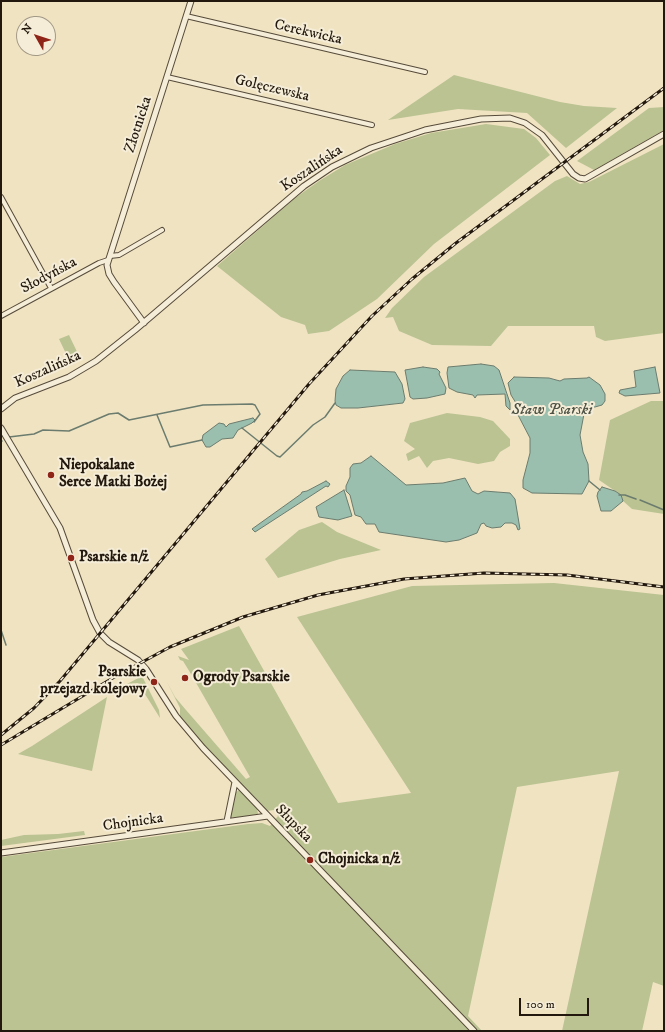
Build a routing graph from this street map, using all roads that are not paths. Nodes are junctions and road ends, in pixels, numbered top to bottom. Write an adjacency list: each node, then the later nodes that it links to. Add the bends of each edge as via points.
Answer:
1 (191, 1): 2 (street, Złotnicka)
2 (186, 16): 3 (street, Cerekwicka); 4 (street, Złotnicka)
3 (425, 72)
4 (167, 77): 5 (street, Golęczewska); 9 (street, Złotnicka)
5 (372, 125)
6 (664, 134): 12 (street, Koszalińska, via 585,179 573,174 542,134 515,119 481,119 397,138 344,161 304,186)
7 (1, 196): 10 (street)
8 (162, 230): 9 (street, via 119,255)
9 (109, 258): 10 (street, Słodyńska); 12 (street, Złotnicka, via 108,270 111,278)
10 (51, 288): 11 (street, Słodyńska)
11 (1, 316)
12 (144, 323): 13 (street, Koszalińska, via 84,369 15,398)
13 (1, 409)
14 (1, 428): 15 (street, Słupska, via 60,528 97,629 109,642 138,660 176,716)
15 (235, 782): 16 (street, Słupska); 17 (street)
16 (268, 816): 17 (street, Chojnicka); 19 (street, Słupska)
17 (227, 821): 18 (street, Chojnicka)
18 (1, 853)
19 (474, 1031)

